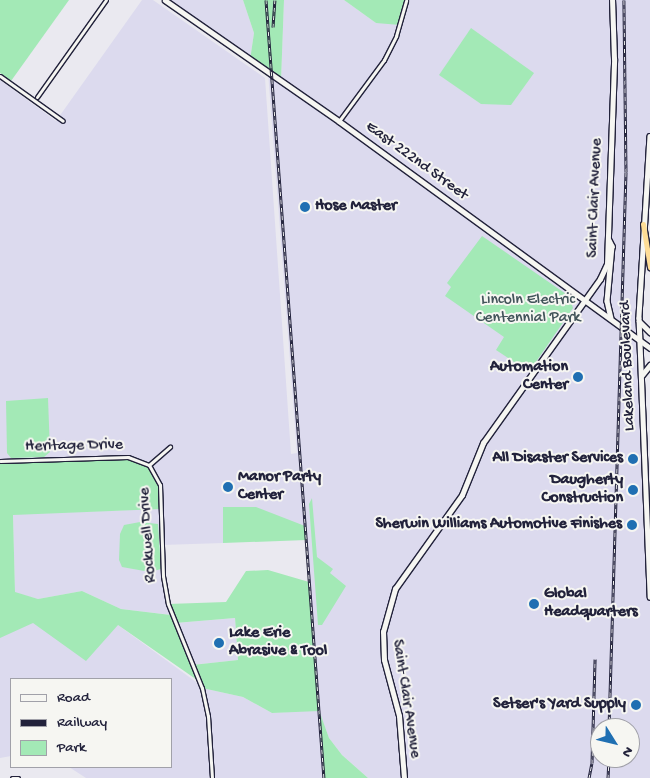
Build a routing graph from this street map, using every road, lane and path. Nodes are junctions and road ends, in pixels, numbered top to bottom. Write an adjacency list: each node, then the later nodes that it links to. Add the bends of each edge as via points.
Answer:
1 (106, 0): 6 (street)
2 (165, 0): 8 (street, East 222nd Street)
3 (406, 0): 8 (street, via 396,36 384,60)
4 (612, 0): 11 (street, Saint Clair Avenue, via 614,59)
5 (0, 76): 7 (street)
6 (37, 97)
7 (63, 121)
8 (339, 122): 13 (street, East 222nd Street)
9 (650, 136): 10 (street, Lakeland Boulevard)
10 (643, 224): 12 (highway); 15 (street, Lakeland Boulevard)
11 (608, 238): 13 (street, Saint Clair Avenue, via 604,270); 14 (street, via 612,246 607,300)
12 (650, 267)
13 (585, 300): 14 (street, East 222nd Street); 28 (street, Saint Clair Avenue, via 483,443 462,495 395,589 383,632 384,660 399,716)
14 (611, 319): 17 (street, East 222nd Street)
15 (639, 321): 16 (street); 17 (street, Lakeland Boulevard)
16 (650, 332)
17 (640, 340): 18 (street, East 222nd Street); 20 (street, Lakeland Boulevard)
18 (650, 348)
19 (650, 365): 20 (street)
20 (641, 376): 24 (street, Lakeland Boulevard)
21 (170, 447): 23 (street)
22 (0, 461): 23 (street, Heritage Drive, via 128,457)
23 (149, 465): 27 (street, Rockwell Drive, via 160,485 163,576 168,604 202,688)
24 (650, 597)
25 (12, 778): 26 (street)
26 (18, 778)
27 (212, 778)
28 (404, 778)

